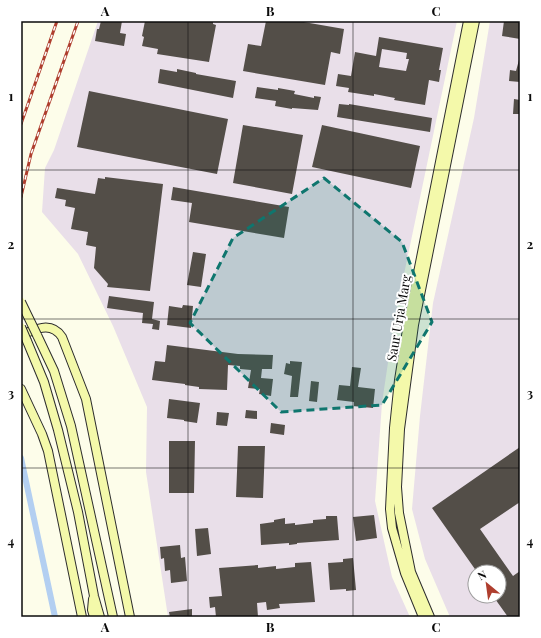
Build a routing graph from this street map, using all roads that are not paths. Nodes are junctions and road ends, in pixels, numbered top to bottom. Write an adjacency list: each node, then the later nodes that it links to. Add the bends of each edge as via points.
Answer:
1 (468, 21): 3 (main road, Saur Urja Marg)
2 (475, 21): 3 (main road, Saur Urja Marg)
3 (458, 90): 8 (main road, Saur Urja Marg, via 408,323)
4 (21, 302): 13 (main road, bridge, via 54,371 71,426)
5 (21, 327): 6 (main road, bridge)
6 (24, 338): 9 (main road, via 44,382 58,430 78,512); 14 (main road, via 46,327 56,329 62,337 86,399)
7 (21, 389): 10 (main road, via 48,451)
8 (402, 389): 15 (main road, Saur Urja Marg, via 394,428 390,509 392,528 405,573); 16 (main road, Saur Urja Marg, via 397,487 399,513 411,572)
9 (94, 596): 11 (main road); 12 (main road)
10 (82, 617)
11 (94, 617)
12 (100, 617)
13 (114, 617)
14 (130, 617)
15 (423, 617)
16 (430, 617)

